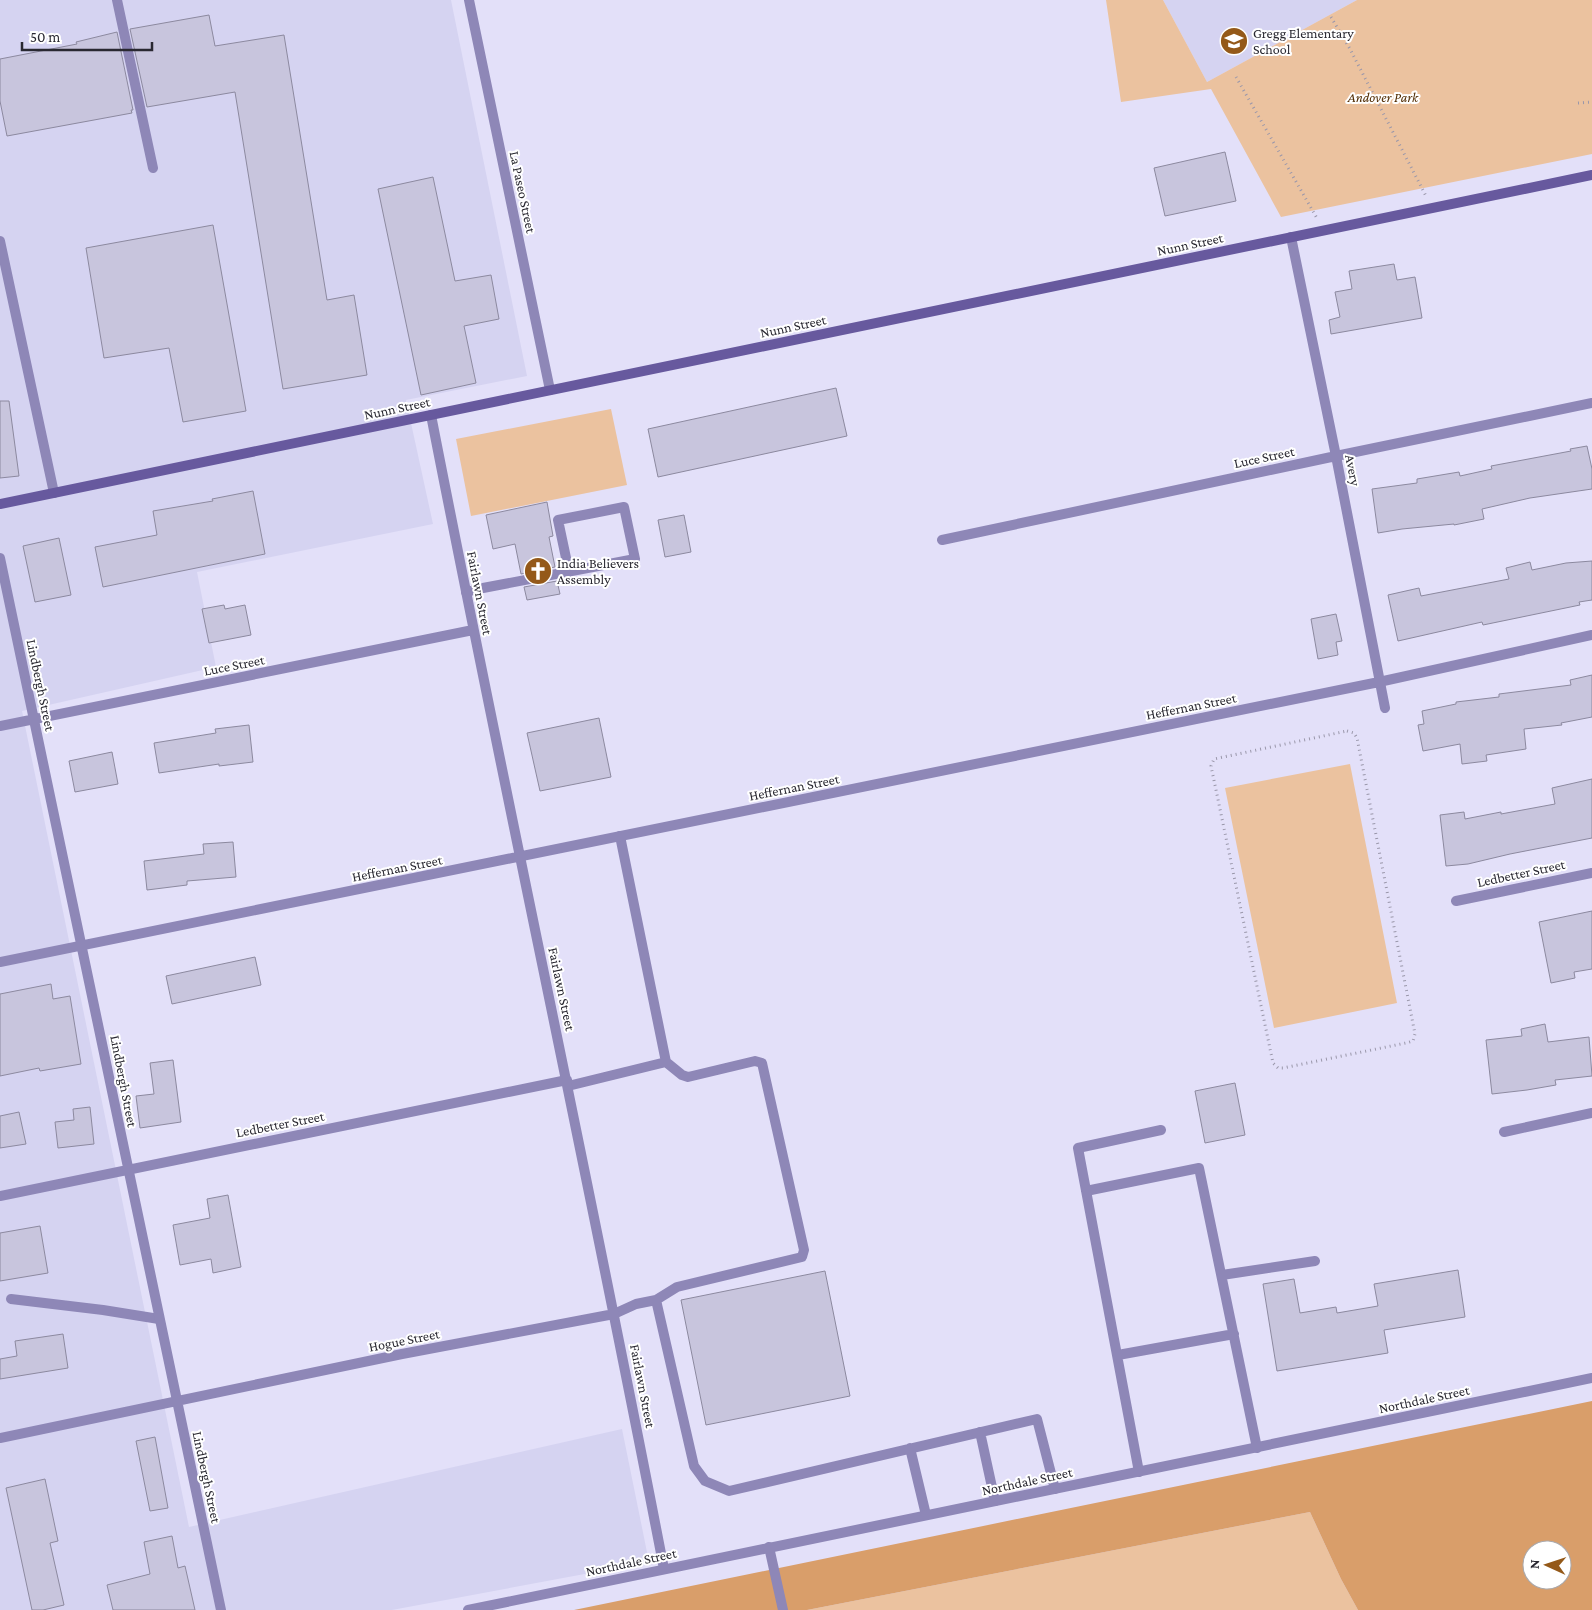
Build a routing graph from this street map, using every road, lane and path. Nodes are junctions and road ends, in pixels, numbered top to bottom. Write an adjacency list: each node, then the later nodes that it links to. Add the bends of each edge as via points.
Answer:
1 (117, 0): 7 (street)
2 (469, 0): 13 (street, La Paseo Street)
3 (1331, 17): 9 (path)
4 (1236, 77): 10 (path)
5 (1592, 102): 6 (path)
6 (1578, 103)
7 (153, 168)
8 (1592, 175): 9 (street, Nunn Street)
9 (1432, 208): 10 (street, Nunn Street)
10 (1324, 230): 11 (street, Nunn Street)
11 (1291, 237): 13 (street, Nunn Street); 16 (street, Avery)
12 (0, 241): 17 (street)
13 (550, 390): 15 (street, Nunn Street)
14 (1592, 404): 16 (street, Luce Street)
15 (431, 415): 17 (street, Nunn Street); 22 (street, Fairlawn Street)
16 (1336, 456): 19 (street, Luce Street); 25 (street, Avery)
17 (54, 493): 18 (street, Nunn Street)
18 (0, 504)
19 (942, 540)
20 (0, 558): 27 (street, Lindbergh Street)
21 (569, 572): 21 (street, via 635,559 624,507 558,520); 22 (street)
22 (466, 592): 23 (street, Fairlawn Street)
23 (473, 630): 27 (street, Luce Street); 30 (street, Fairlawn Street)
24 (1592, 635): 25 (street, Heffernan Street)
25 (1379, 682): 26 (street, Avery); 29 (street, Heffernan Street)
26 (1385, 708)
27 (34, 719): 28 (street, Luce Street); 33 (street, Lindbergh Street)
28 (0, 726)
29 (620, 836): 30 (street, Heffernan Street); 35 (street)
30 (521, 856): 33 (street, Heffernan Street); 37 (street, Fairlawn Street)
31 (1592, 872): 32 (street, Ledbetter Street)
32 (1456, 901)
33 (82, 945): 34 (street, Heffernan Street); 41 (street, Lindbergh Street)
34 (0, 962)
35 (666, 1062): 37 (street, Ledbetter Street); 47 (street, Hogue Street, via 688,1077 756,1061 762,1063 804,1250 802,1257 676,1287)
36 (1272, 1063): 36 (path, via 1210,766 1214,759 1354,732 1415,1034 1413,1041 1283,1068)
37 (567, 1083): 41 (street, Ledbetter Street); 48 (street, Fairlawn Street)
38 (1592, 1113): 40 (street)
39 (1161, 1130): 42 (street, via 1078,1148)
40 (1504, 1132)
41 (128, 1169): 43 (street, Ledbetter Street); 49 (street, Lindbergh Street)
42 (1086, 1191): 45 (street, via 1199,1168); 51 (street)
43 (0, 1196)
44 (1315, 1261): 45 (street)
45 (1222, 1275): 50 (street)
46 (10, 1300): 49 (street)
47 (656, 1300): 48 (street, Hogue Street, via 636,1304); 56 (street, via 694,1466 705,1481 730,1491)
48 (614, 1314): 53 (street, Hogue Street, via 402,1354); 63 (street, Fairlawn Street)
49 (159, 1319): 53 (street, Lindbergh Street)
50 (1234, 1334): 51 (street); 57 (street)
51 (1118, 1355): 58 (street)
52 (1592, 1378): 57 (street, Northdale Street)
53 (176, 1402): 55 (street, Hogue Street); 64 (street, Lindbergh Street)
54 (980, 1432): 56 (street); 59 (street, via 1037,1419); 60 (street)
55 (0, 1438)
56 (910, 1448): 61 (street)
57 (1257, 1448): 58 (street, Northdale Street)
58 (1138, 1472): 59 (street, Northdale Street)
59 (1055, 1489): 60 (street, Northdale Street)
60 (996, 1501): 61 (street, Northdale Street)
61 (926, 1516): 62 (street, Northdale Street)
62 (769, 1548): 63 (street, Northdale Street); 66 (street)
63 (664, 1569): 65 (street, Northdale Street)
64 (221, 1610)
65 (468, 1610)
66 (783, 1610)

